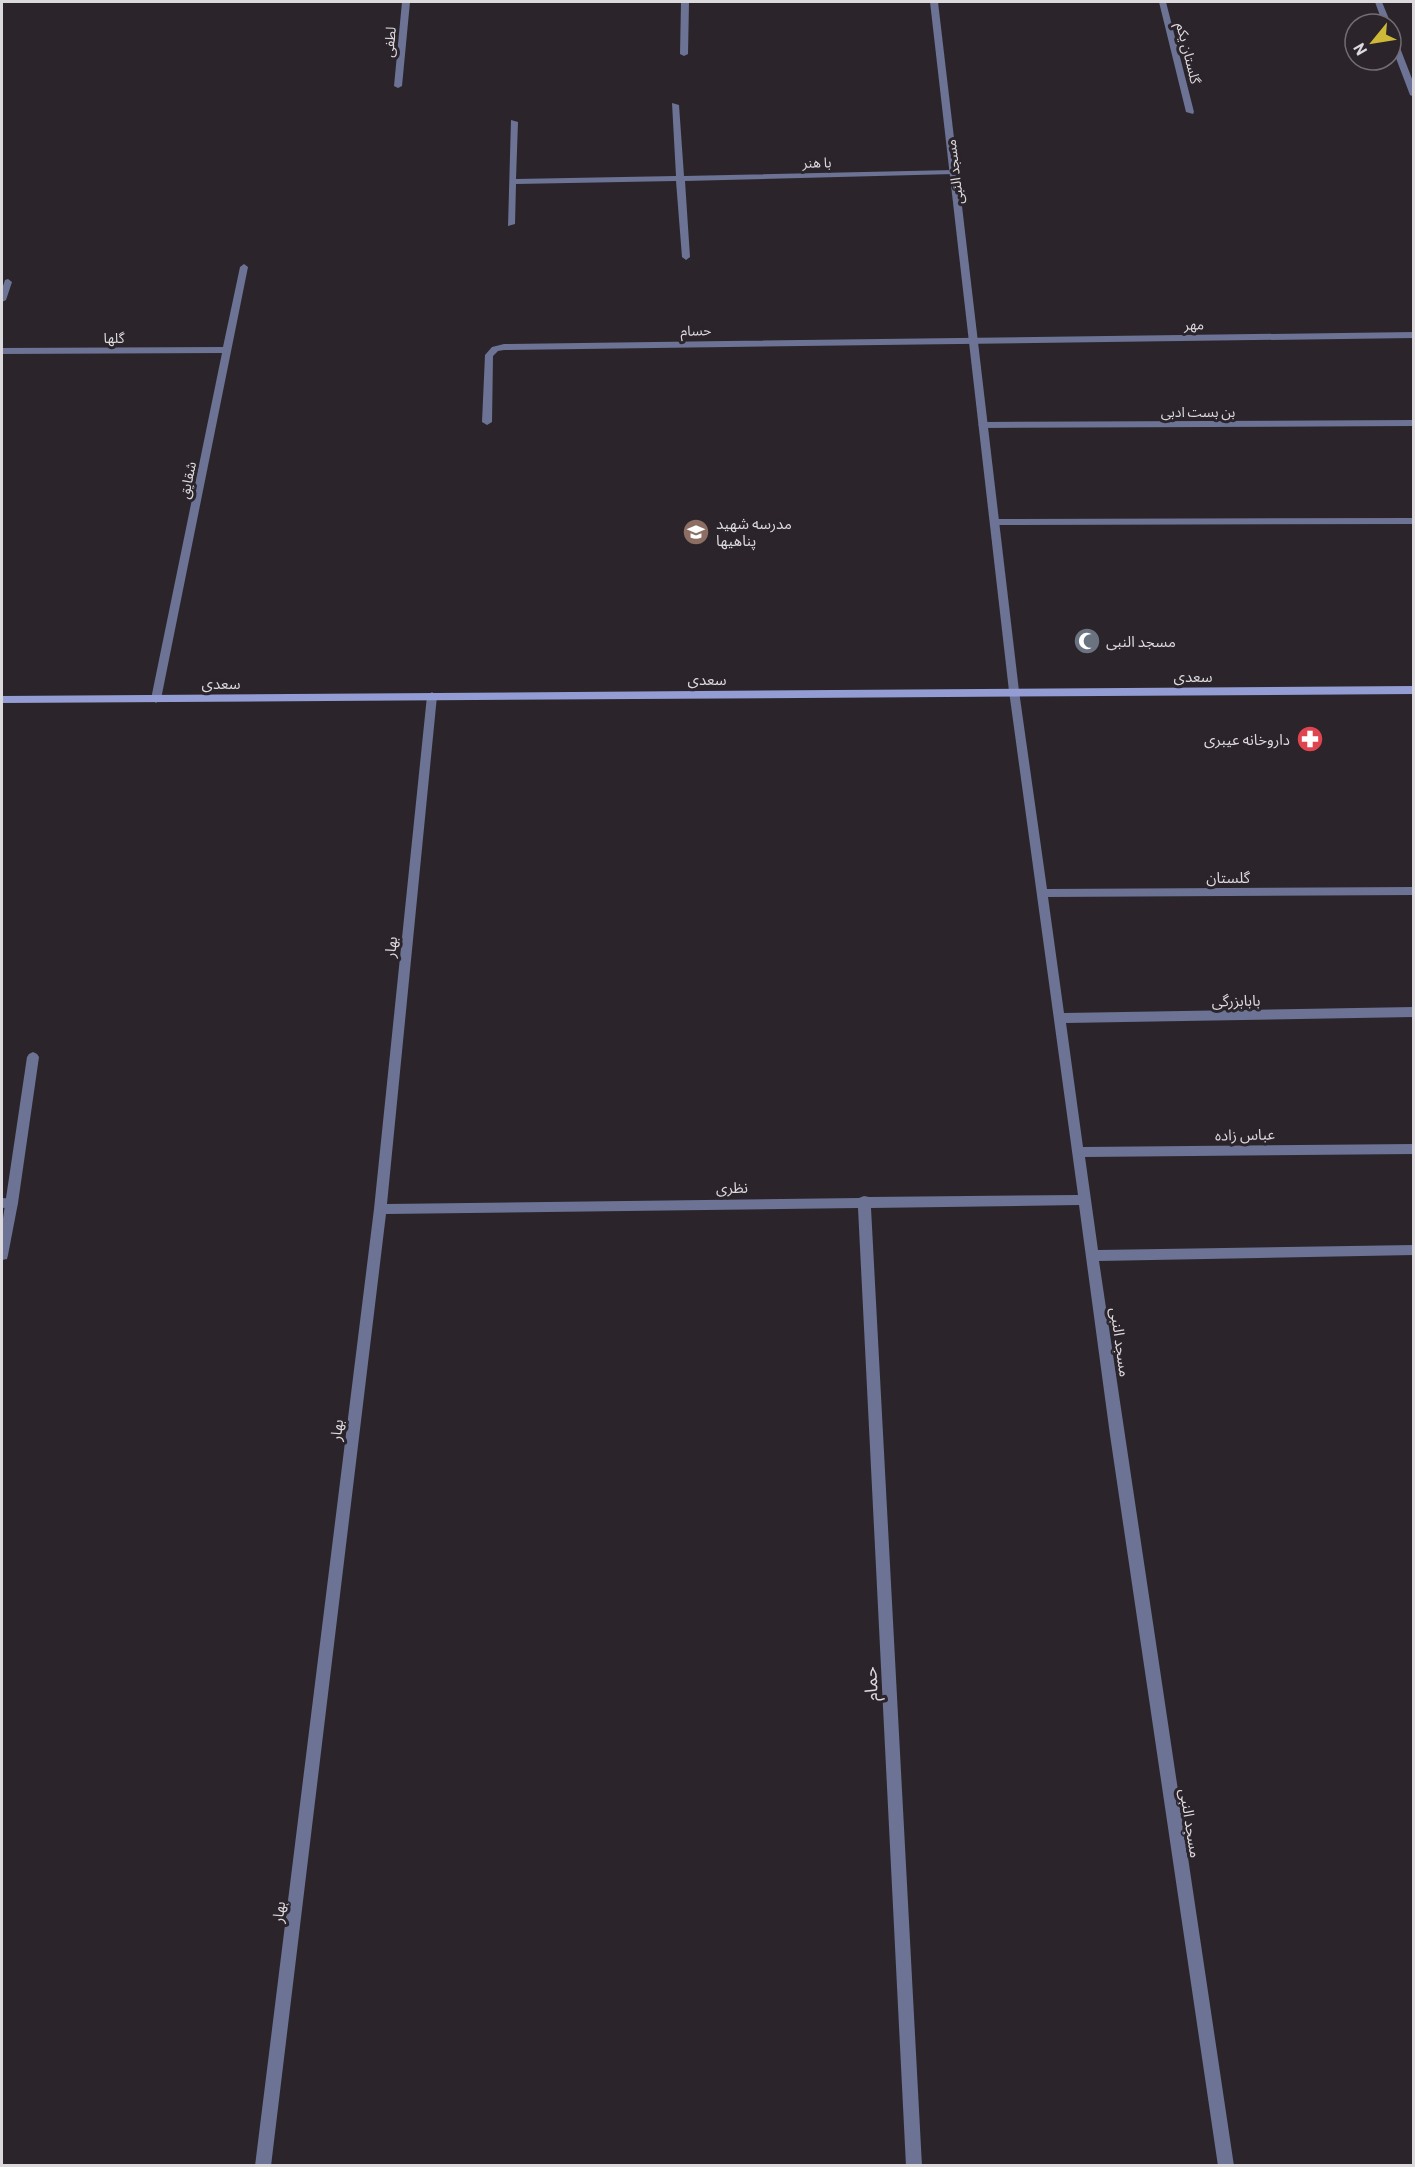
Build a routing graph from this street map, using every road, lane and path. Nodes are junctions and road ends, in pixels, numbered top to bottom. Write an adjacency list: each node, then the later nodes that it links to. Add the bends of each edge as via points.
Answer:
1 (406, 2): 7 (street, لطفی)
2 (685, 2): 5 (street)
3 (934, 2): 12 (street, مسجد النبی)
4 (1162, 2): 10 (street, گلستان یکم)
5 (684, 54)
6 (1403, 67): 8 (street)
7 (398, 86)
8 (1413, 95)
9 (675, 105): 13 (street)
10 (1190, 112)
11 (514, 122): 14 (street)
12 (954, 172): 13 (street, با هنر); 21 (street, مسجد النبی)
13 (680, 179): 14 (street, با هنر); 16 (street)
14 (514, 182): 15 (street)
15 (511, 224)
16 (686, 256)
17 (244, 267): 22 (street, شقایق)
18 (8, 282): 19 (street)
19 (2, 300)
20 (1413, 335): 21 (street, مهر)
21 (974, 340): 24 (street, حسام, via 504,346 489,355); 26 (street, مسجد النبی)
22 (227, 350): 23 (street, گلها); 32 (street, شقایق)
23 (2, 351)
24 (487, 422)
25 (1413, 423): 26 (street, بن بست ادبی)
26 (983, 425): 28 (street, مسجد النبی)
27 (1413, 521): 28 (street)
28 (995, 522): 30 (street, مسجد النبی)
29 (1413, 690): 30 (main road, سعدی)
30 (1014, 691): 31 (main road, سعدی); 35 (street, مسجد النبی)
31 (432, 696): 32 (main road, سعدی); 44 (street, بهار)
32 (156, 699): 33 (main road, سعدی)
33 (2, 700)
34 (1413, 891): 35 (street, گلستان)
35 (1042, 893): 37 (street, مسجد النبی)
36 (1413, 1012): 37 (street, بابابزرگی)
37 (1059, 1018): 40 (street, مسجد النبی)
38 (33, 1057): 43 (street)
39 (1413, 1149): 40 (street, عباس زاده)
40 (1078, 1152): 41 (street, مسجد النبی)
41 (1085, 1200): 42 (street, نظری); 47 (street, مسجد النبی)
42 (864, 1201): 44 (street, نظری); 49 (street, حمام)
43 (7, 1203): 46 (street)
44 (380, 1209): 48 (street, بهار)
45 (1413, 1250): 47 (street)
46 (2, 1255)
47 (1093, 1256): 50 (street, مسجد النبی)
48 (263, 2166)
49 (914, 2166)
50 (1226, 2166)

